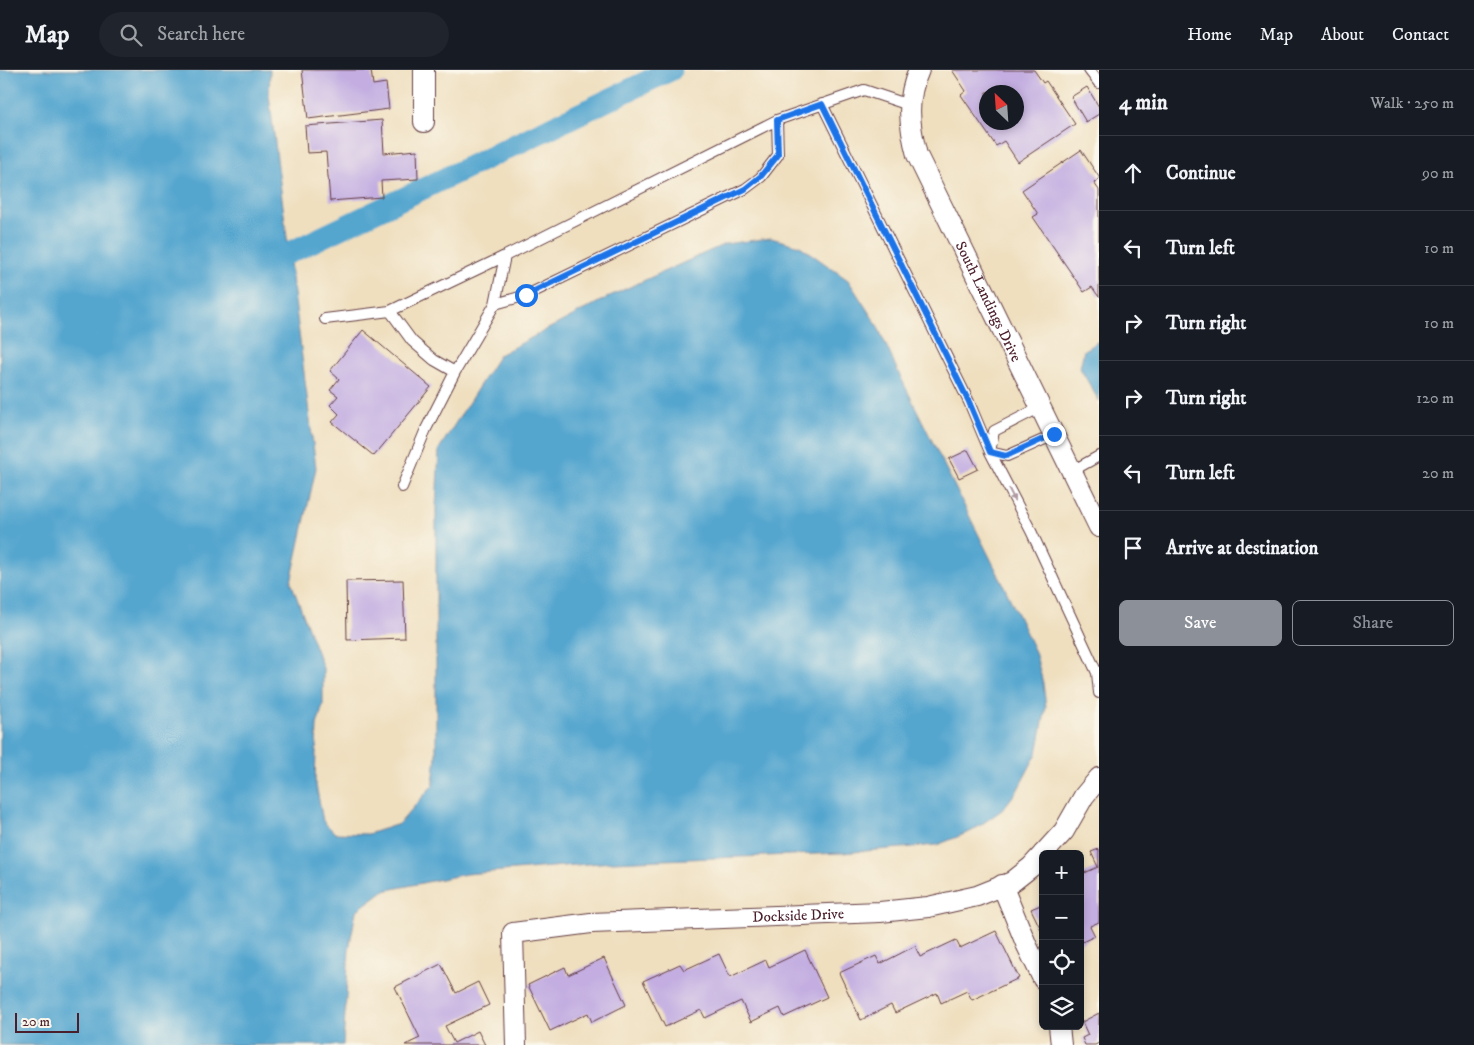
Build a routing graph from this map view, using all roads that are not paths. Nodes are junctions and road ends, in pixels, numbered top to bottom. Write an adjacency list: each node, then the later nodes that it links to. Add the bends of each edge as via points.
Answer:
1 (424, 70): 8 (street)
2 (919, 70): 6 (street, South Landings Drive)
3 (1089, 70): 4 (lane)
4 (1099, 83)
5 (822, 104): 6 (lane, via 864,90); 7 (lane); 16 (lane, via 969,402)
6 (909, 106): 14 (street, South Landings Drive, via 911,133 918,155)
7 (777, 120): 9 (lane); 10 (lane, via 778,155 745,189 526,295)
8 (424, 122)
9 (505, 256): 10 (lane); 11 (lane)
10 (495, 304): 13 (lane)
11 (390, 311): 12 (lane); 13 (lane, via 412,341 434,360)
12 (325, 319)
13 (455, 372): 19 (lane)
14 (1040, 407): 15 (street, South Landings Drive); 16 (lane, via 994,431)
15 (1054, 434): 16 (lane, via 1006,456); 18 (street, South Landings Drive)
16 (990, 452): 21 (lane, one-way to 21, via 1097,673)
17 (1099, 456): 18 (lane)
18 (1072, 471): 20 (street, South Landings Drive)
19 (402, 487)
20 (1099, 527)
21 (1099, 693)
22 (1099, 778): 23 (street, Dockside Drive, via 1084,796 1064,831)
23 (1047, 850)
24 (1039, 858): 25 (street, Dockside Drive, via 1012,882)
25 (1002, 885): 26 (street); 28 (street, Dockside Drive, via 953,902 880,912 591,923 513,933)
26 (1039, 971)
27 (1059, 1030): 29 (street)
28 (516, 1045)
29 (1061, 1045)

